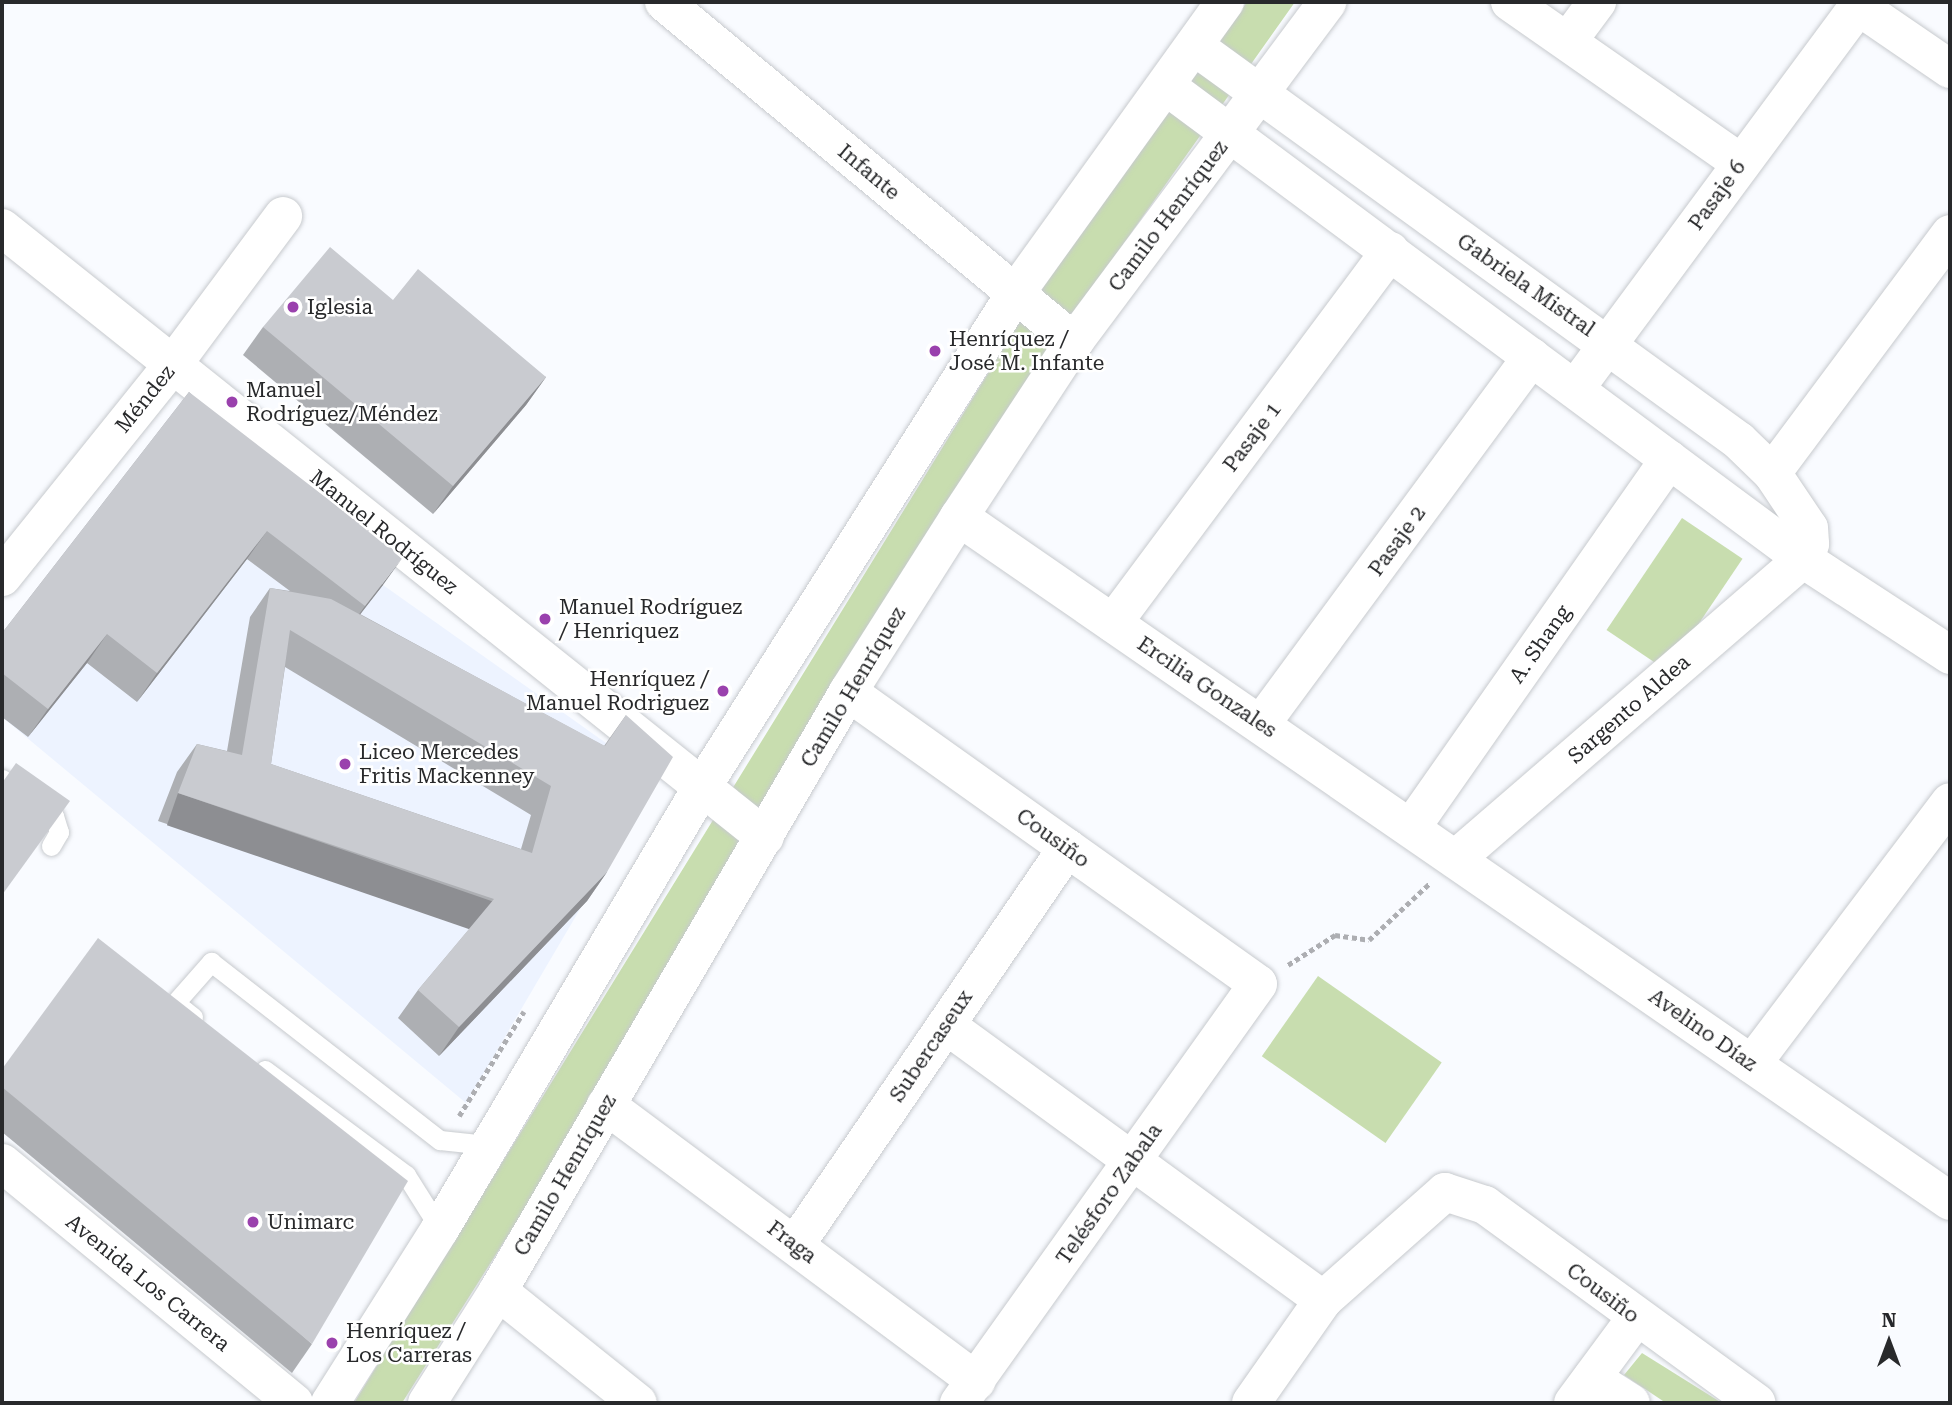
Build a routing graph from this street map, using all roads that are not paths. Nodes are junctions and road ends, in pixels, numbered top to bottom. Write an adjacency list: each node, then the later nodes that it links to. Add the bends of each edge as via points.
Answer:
1 (664, 2): 18 (street, Infante)
2 (1226, 2): 8 (street)
3 (1327, 2): 11 (street, Camilo Henríquez)
4 (1510, 2): 7 (street)
5 (1597, 2): 7 (street)
6 (1859, 4): 9 (street); 13 (street, Pasaje 6)
7 (1568, 41): 13 (street)
8 (1194, 46): 10 (street); 11 (street, Gabriela Mistral)
9 (1950, 69)
10 (1166, 86): 12 (street); 18 (street)
11 (1258, 95): 12 (street, Camilo Henríquez); 20 (street, Gabriela Mistral)
12 (1230, 133): 17 (street); 19 (street, Camilo Henríquez)
13 (1741, 163): 20 (street, Pasaje 6)
14 (283, 216): 22 (street, Méndez)
15 (2, 228): 22 (street, Manuel Rodríguez)
16 (1950, 234): 25 (street)
17 (1390, 251): 21 (street); 29 (street, Pasaje 1)
18 (1015, 294): 19 (street, Infante); 34 (street)
19 (1074, 341): 26 (street, Camilo Henríquez)
20 (1608, 343): 23 (street, Pasaje 6); 25 (street, Gabriela Mistral, via 1739,441)
21 (1532, 357): 23 (street); 32 (street, Pasaje 2)
22 (174, 363): 28 (street, Méndez); 34 (street, Manuel Rodríguez)
23 (1576, 389): 24 (street)
24 (1669, 459): 27 (street); 36 (street, A. Shang)
25 (1772, 472): 27 (street, Gabriela Mistral, via 1809,527 1810,544)
26 (959, 517): 29 (street, Ercilia Gonzales); 31 (street, Camilo Henríquez)
27 (1803, 559): 30 (street); 40 (street, Sargento Aldea)
28 (2, 578)
29 (1113, 623): 32 (street, Ercilia Gonzales)
30 (1950, 654)
31 (848, 692): 37 (street, Camilo Henríquez); 39 (street, Cousiño)
32 (1261, 724): 36 (street, Ercilia Gonzales)
33 (2, 779): 38 (lane, via 54,816 58,832)
34 (702, 787): 37 (street, Manuel Rodríguez); 47 (street)
35 (1950, 802): 45 (street)
36 (1411, 828): 40 (street, Ercilia Gonzales)
37 (765, 837): 46 (street, Camilo Henríquez)
38 (51, 846)
39 (1067, 848): 41 (street, Cousiño); 42 (street, Subercaseux)
40 (1455, 859): 45 (street, Avelino Díaz)
41 (1258, 984): 48 (street, Telésforo Zabala)
42 (946, 1025): 48 (street); 52 (street, Subercaseux)
43 (208, 1027): 47 (lane, via 175,1003 211,962 440,1140)
44 (252, 1060): 51 (lane, via 406,1175)
45 (1752, 1064): 50 (street, Avelino Díaz)
46 (606, 1105): 52 (street, Fraga); 53 (street, Camilo Henríquez)
47 (487, 1145): 51 (street)
48 (1132, 1161): 54 (street); 57 (street, Telésforo Zabala)
49 (2, 1163): 58 (street, Avenida Los Carrera)
50 (1950, 1201)
51 (440, 1229): 59 (street)
52 (796, 1244): 57 (street, Fraga)
53 (498, 1291): 60 (street, Camilo Henríquez); 61 (street)
54 (1323, 1300): 55 (street, Cousiño, via 1445,1192 1485,1205); 62 (street)
55 (1636, 1318): 56 (street); 64 (street, Cousiño)
56 (1583, 1390): 63 (street)
57 (968, 1392)
58 (294, 1403)
59 (330, 1403)
60 (427, 1403)
61 (638, 1403)
62 (1251, 1403)
63 (1631, 1403)
64 (1757, 1403)

